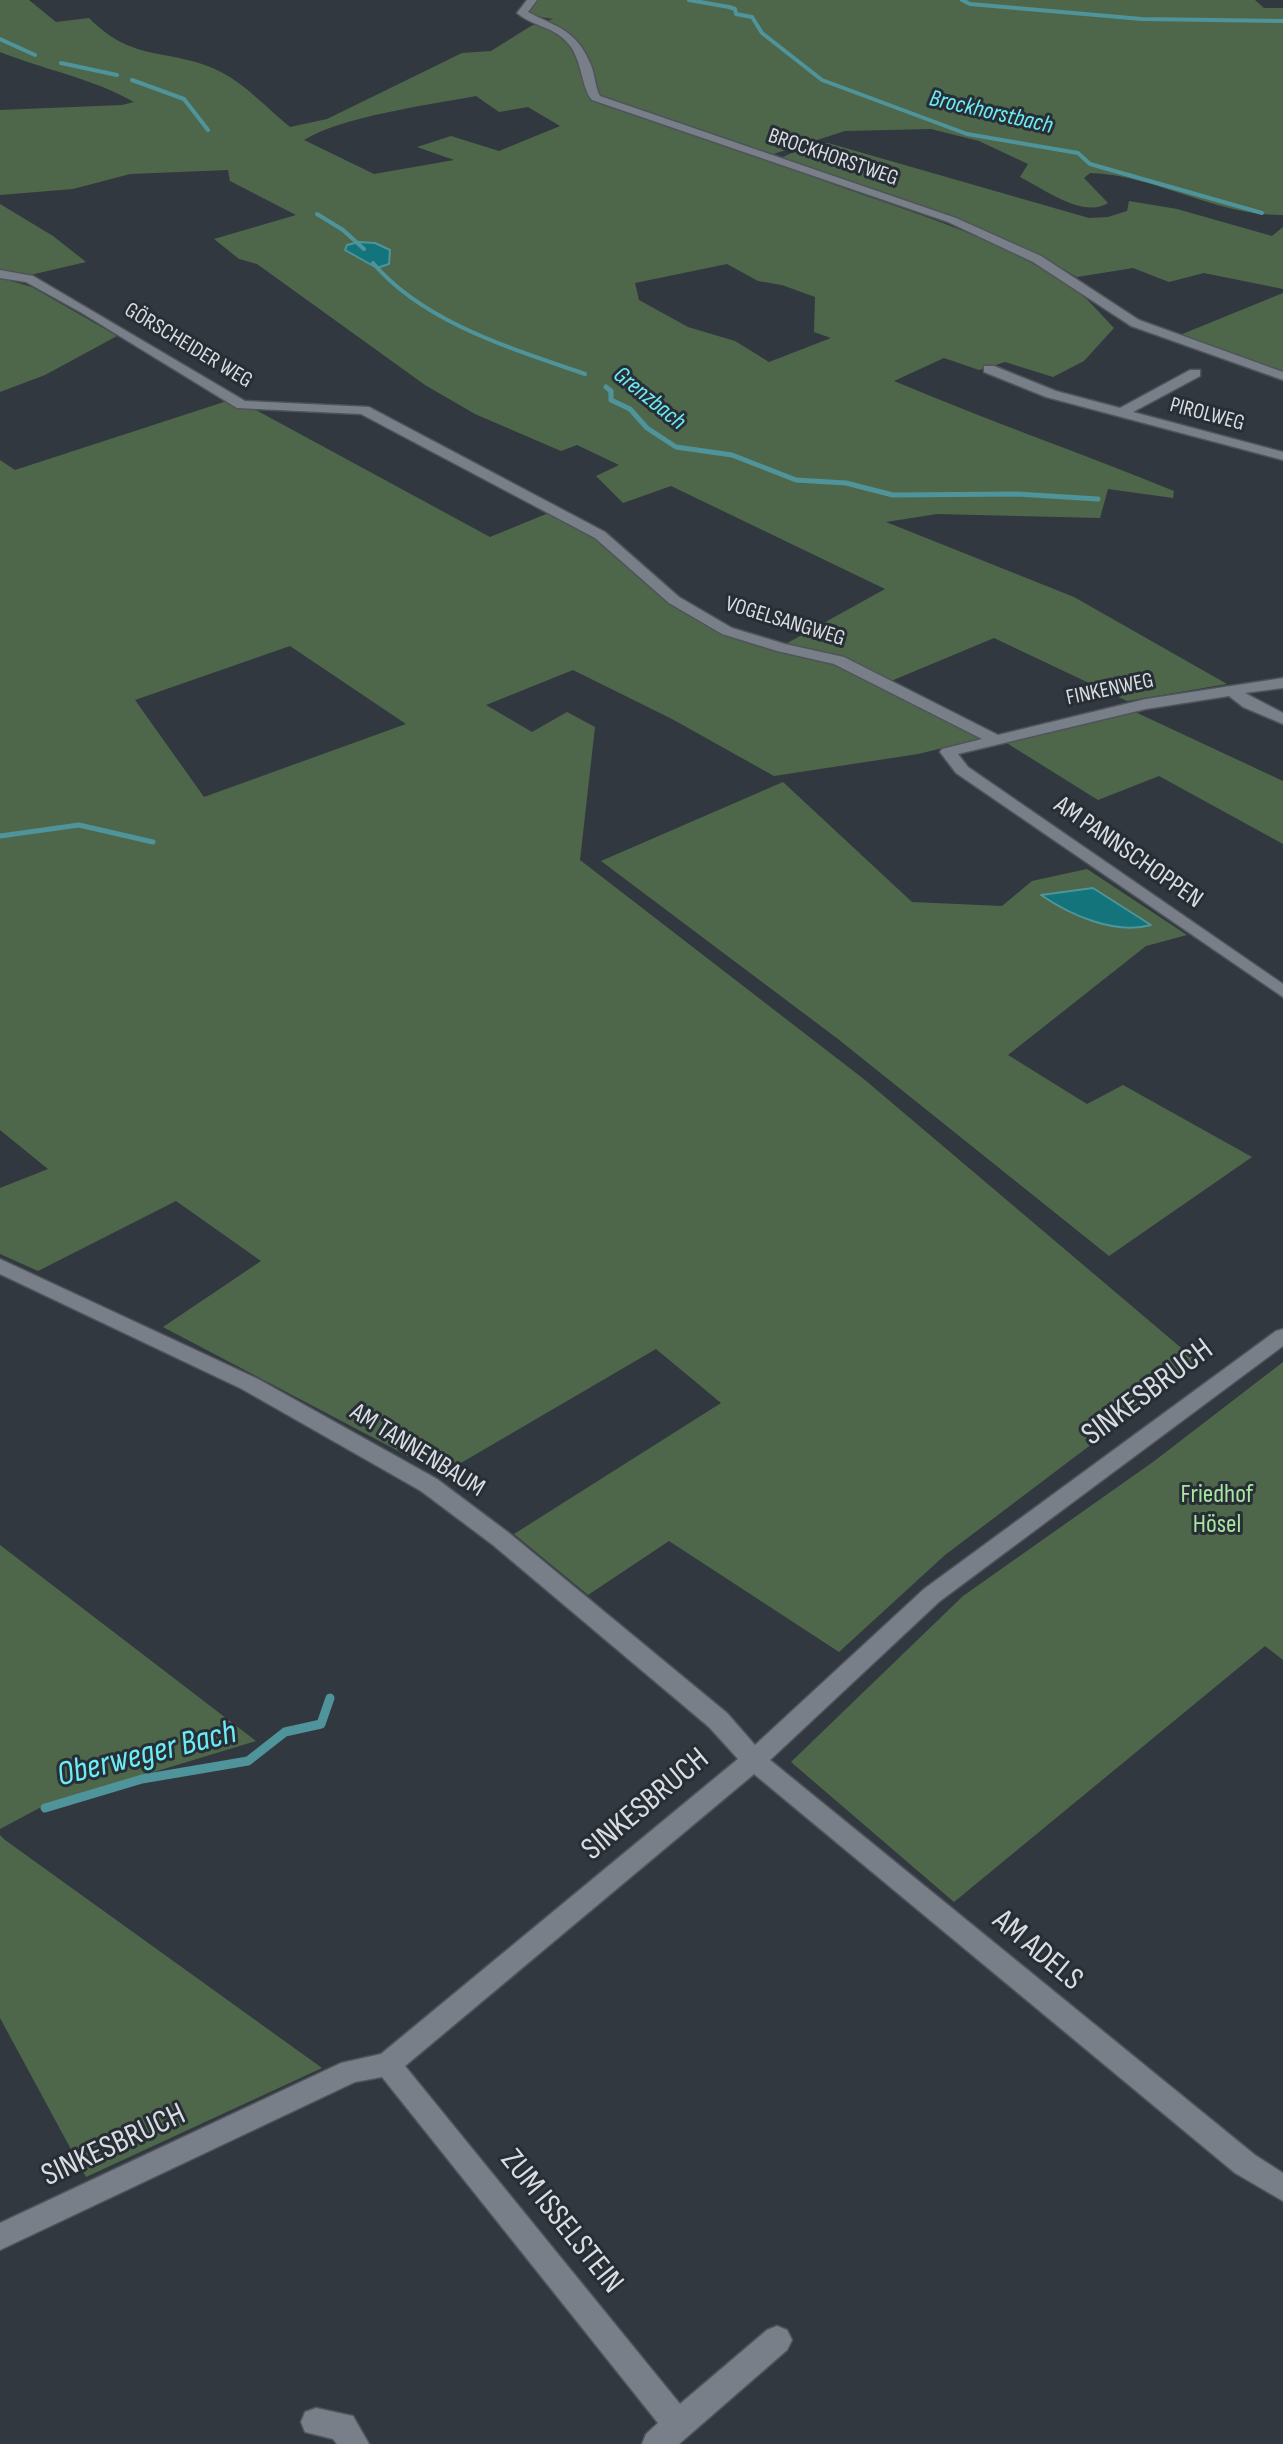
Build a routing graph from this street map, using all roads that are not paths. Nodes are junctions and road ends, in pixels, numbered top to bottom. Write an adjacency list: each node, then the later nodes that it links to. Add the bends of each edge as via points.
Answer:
1 (532, 0): 5 (street, BROCKHORSTWEG, via 522,13 563,31 592,78 596,98 993,236 1135,323)
2 (0, 274): 8 (street, GÖRSCHEIDER WEG, via 29,279 242,405 364,410)
3 (989, 369): 6 (street, PIROLWEG, via 1051,394)
4 (1195, 373): 6 (street, PIROLWEG)
5 (1283, 376)
6 (1121, 413): 7 (street, PIROLWEG)
7 (1283, 456)
8 (495, 477): 12 (street, VOGELSANGWEG, via 600,535 674,600 727,631 839,660)
9 (1283, 683): 10 (street, FINKENWEG)
10 (1231, 690): 11 (street); 12 (street, FINKENWEG)
11 (1283, 719)
12 (994, 739): 13 (street, FINKENWEG)
13 (948, 752): 14 (street, AM PANNSCHOPPEN, via 962,770)
14 (1283, 992)
15 (0, 1266): 17 (street, AM TANNENBAUM, via 250,1384 429,1485 718,1720)
16 (1283, 1336): 17 (street, SINKESBRUCH, via 932,1595)
17 (754, 1760): 18 (street, SINKESBRUCH); 19 (street, AM ADELS, via 1088,2037 1245,2164)
18 (388, 2064): 20 (street, SINKESBRUCH, via 351,2071); 23 (street, ZUM ISSELSTEIN)
19 (1283, 2188)
20 (0, 2237)
21 (777, 2340): 23 (street, ZUM ISSELSTEIN)
22 (316, 2422): 24 (street, via 342,2426)
23 (668, 2434)
24 (354, 2444)

